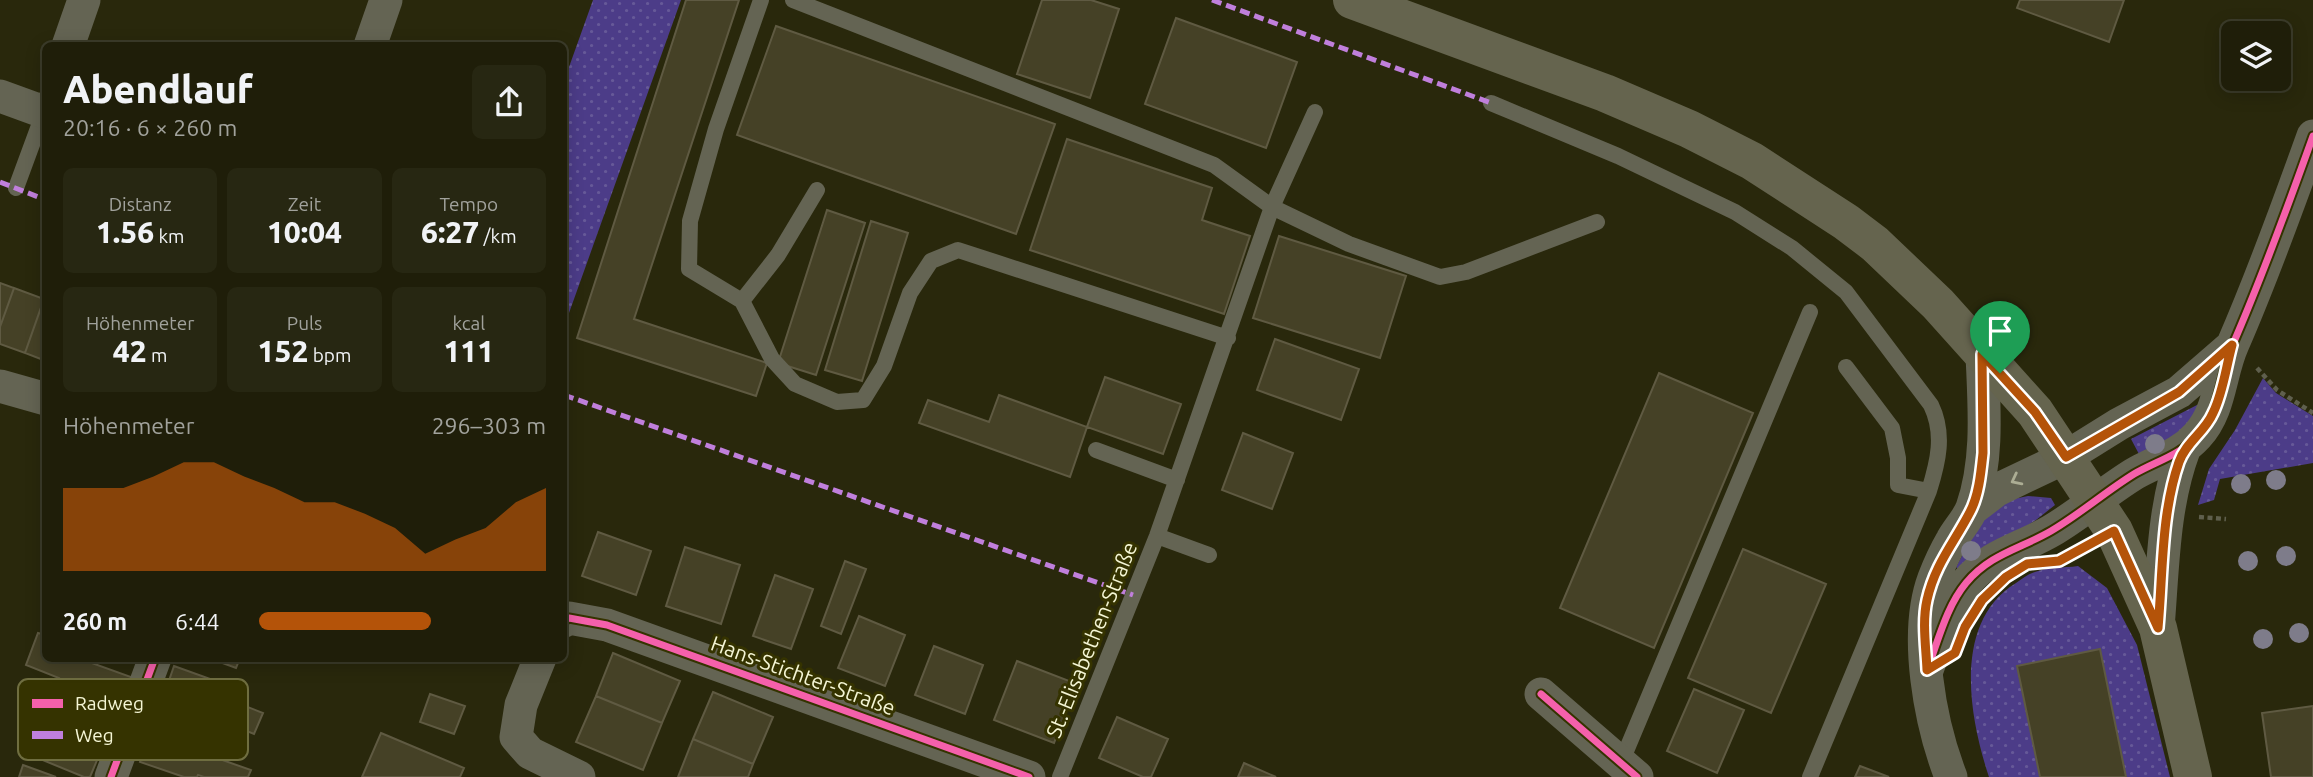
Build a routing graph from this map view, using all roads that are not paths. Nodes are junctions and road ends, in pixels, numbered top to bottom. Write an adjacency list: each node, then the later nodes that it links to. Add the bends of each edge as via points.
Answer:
1 (84, 0): 6 (street)
2 (386, 0): 7 (street)
3 (761, 0): 18 (lane, via 690,221 689,269)
4 (793, 0): 16 (lane, via 1214,165)
5 (1352, 0): 22 (main road, via 1605,93 1752,161 1875,244)
6 (69, 42)
7 (371, 42)
8 (0, 96): 10 (street)
9 (1491, 103): 30 (lane, via 1735,212 1792,248 1846,292 1938,420 1937,466)
10 (42, 109)
11 (1315, 113): 16 (lane, St.-Elisabethen-Straße)
12 (42, 118): 14 (lane)
13 (2313, 136): 21 (street)
14 (16, 188)
15 (817, 190): 18 (lane, via 779,255)
16 (1272, 208): 17 (lane, via 1349,244 1440,277 1466,272); 20 (lane, St.-Elisabethen-Straße)
17 (1597, 222)
18 (742, 302): 20 (lane, via 783,372 794,383 837,402 863,400 884,366 910,293 931,261 958,250)
19 (1810, 312): 43 (lane)
20 (1228, 338): 29 (lane, St.-Elisabethen-Straße)
21 (2232, 345): 27 (street, via 2214,412); 28 (street, via 2179,392)
22 (1982, 354): 28 (main road, via 2035,412); 32 (street, via 1983,453)
23 (1846, 367): 30 (lane, via 1892,428 1898,485)
24 (0, 386): 25 (street)
25 (42, 398)
26 (1096, 450): 29 (lane)
27 (2184, 450): 31 (street, via 2135,473); 36 (street, via 2168,515)
28 (2066, 457): 31 (main road); 32 (street, one-way to 32, via 1997,490)
29 (1177, 480): 33 (lane, St.-Elisabethen-Straße)
30 (1929, 491): 48 (lane)
31 (2096, 501): 36 (main road, via 2120,542); 39 (street, via 2049,532 1990,561 1966,583)
32 (1971, 510): 39 (street, via 1946,551 1928,597 1924,613)
33 (1157, 536): 34 (lane); 47 (lane, St.-Elisabethen-Straße)
34 (1209, 555)
35 (567, 619): 46 (street, Hans-Stichter-Straße, via 607,625)
36 (2158, 628): 50 (main road)
37 (154, 662): 40 (street)
38 (538, 662): 45 (street, via 521,705 516,737 530,753)
39 (1927, 670): 49 (street, via 1939,747)
40 (147, 679)
41 (1541, 694): 43 (street)
42 (117, 760): 44 (street)
43 (1629, 770)
44 (111, 777)
45 (579, 777)
46 (1029, 777)
47 (1060, 777)
48 (1810, 777)
49 (1951, 777)
50 (2193, 777)

